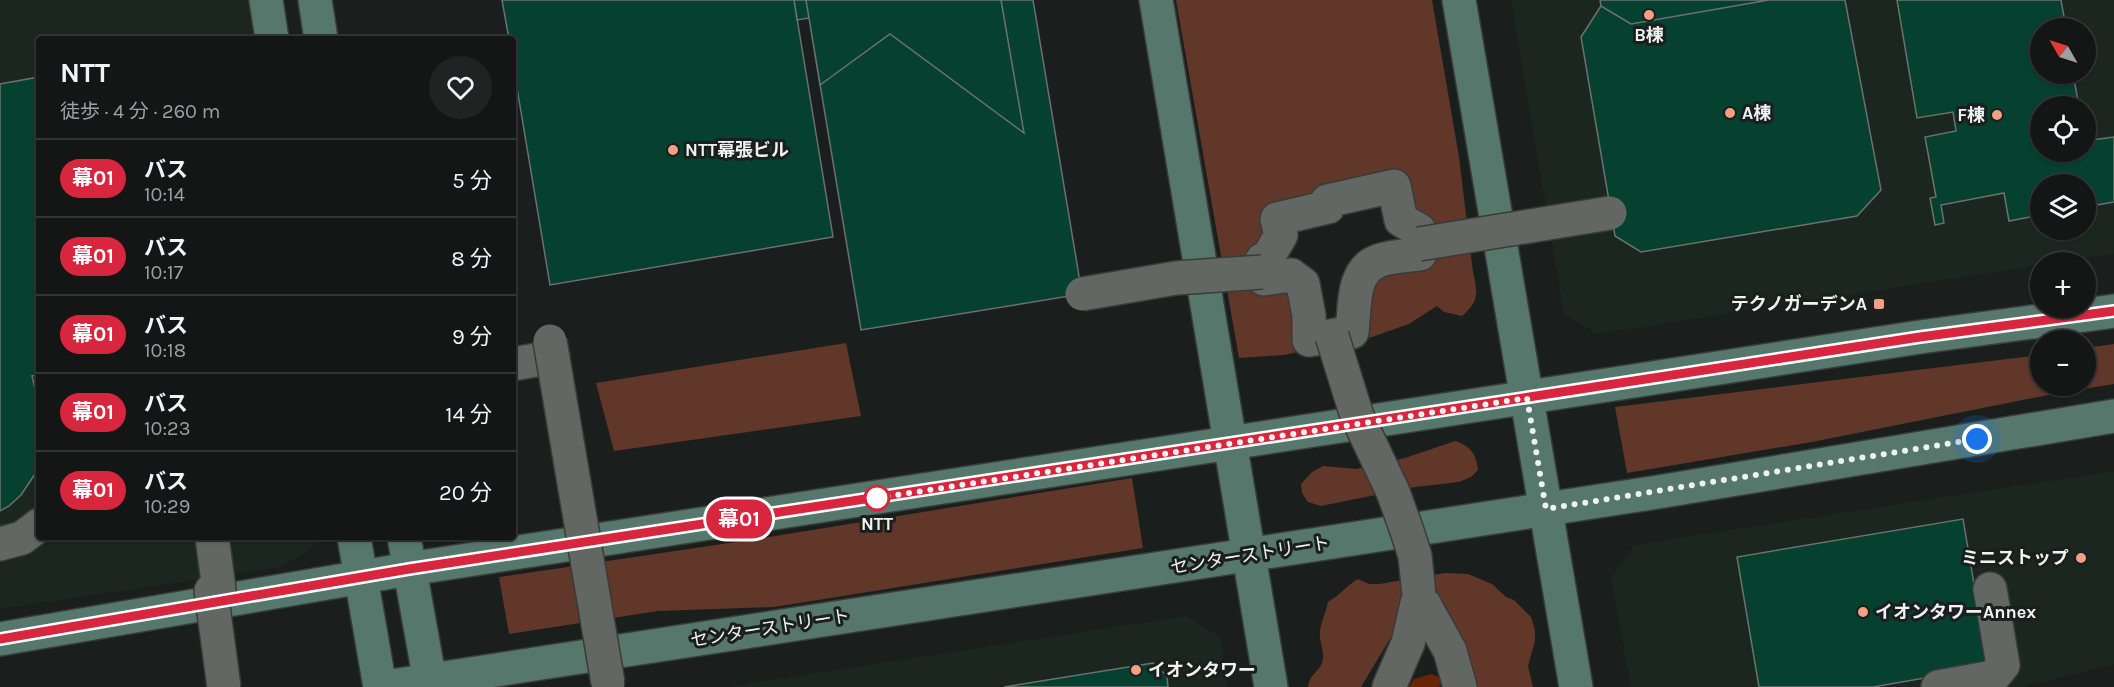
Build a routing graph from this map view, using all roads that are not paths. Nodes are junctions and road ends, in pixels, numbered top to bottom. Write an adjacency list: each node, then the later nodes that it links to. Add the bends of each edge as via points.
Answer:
1 (266, 0): 5 (street)
2 (315, 0): 6 (street)
3 (1156, 0): 16 (street)
4 (1459, 0): 14 (street)
5 (272, 36)
6 (321, 36)
7 (1610, 213): 8 (street, bridge)
8 (1419, 244): 9 (street, via 1419,230 1401,220 1394,186 1377,189 1327,201 1328,207 1277,219 1281,235 1267,259 1262,260); 12 (street, via 1420,254 1378,261 1366,269 1358,282 1352,332)
9 (1263, 272): 10 (street, bridge, via 1176,278); 12 (street, via 1264,279 1291,275 1303,284 1310,340)
10 (1082, 294)
11 (2114, 311): 14 (street)
12 (1332, 336): 27 (street, bridge, via 1357,416 1407,531 1415,556)
13 (516, 363): 30 (street, bridge, via 552,349)
14 (1527, 398): 16 (street); 17 (street)
15 (2114, 416): 17 (street, センターストリート)
16 (1231, 443): 23 (street); 24 (street)
17 (1546, 509): 23 (street, センターストリート); 37 (street)
18 (36, 527): 22 (street, via 22,538)
19 (212, 540): 31 (street, bridge, via 219,590 211,591)
20 (355, 540): 25 (street)
21 (404, 540): 24 (street)
22 (0, 544)
23 (1249, 555): 29 (street, センターストリート); 34 (street)
24 (409, 569): 25 (street); 29 (street)
25 (361, 578): 28 (street); 32 (street)
26 (1990, 588): 38 (street, via 2003,665 1993,677)
27 (1419, 595): 35 (street, via 1408,644); 36 (street, via 1450,651)
28 (0, 639)
29 (430, 683): 33 (street, センターストリート)
30 (608, 683)
31 (224, 687)
32 (380, 687)
33 (385, 687)
34 (1271, 687)
35 (1389, 687)
36 (1460, 687)
37 (1576, 687)
38 (1938, 687)

